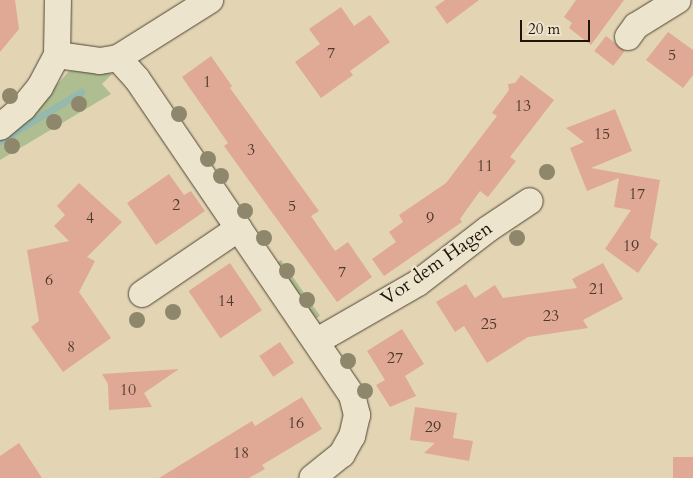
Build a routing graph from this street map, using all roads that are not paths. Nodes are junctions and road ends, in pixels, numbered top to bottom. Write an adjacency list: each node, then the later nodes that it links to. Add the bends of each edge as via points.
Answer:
1 (58, 0): 5 (street)
2 (210, 0): 6 (street)
3 (678, 0): 4 (street, via 636,26)
4 (628, 37)
5 (57, 55): 6 (street, via 100,61); 7 (street, via 40,87 23,108)
6 (118, 58): 9 (street, via 137,79)
7 (0, 127)
8 (530, 201): 11 (street, Vor dem Hagen, via 488,228 418,283)
9 (239, 228): 10 (street); 11 (street)
10 (142, 294)
11 (317, 341): 12 (street, via 352,395 357,415 352,436 342,454)
12 (312, 478)

